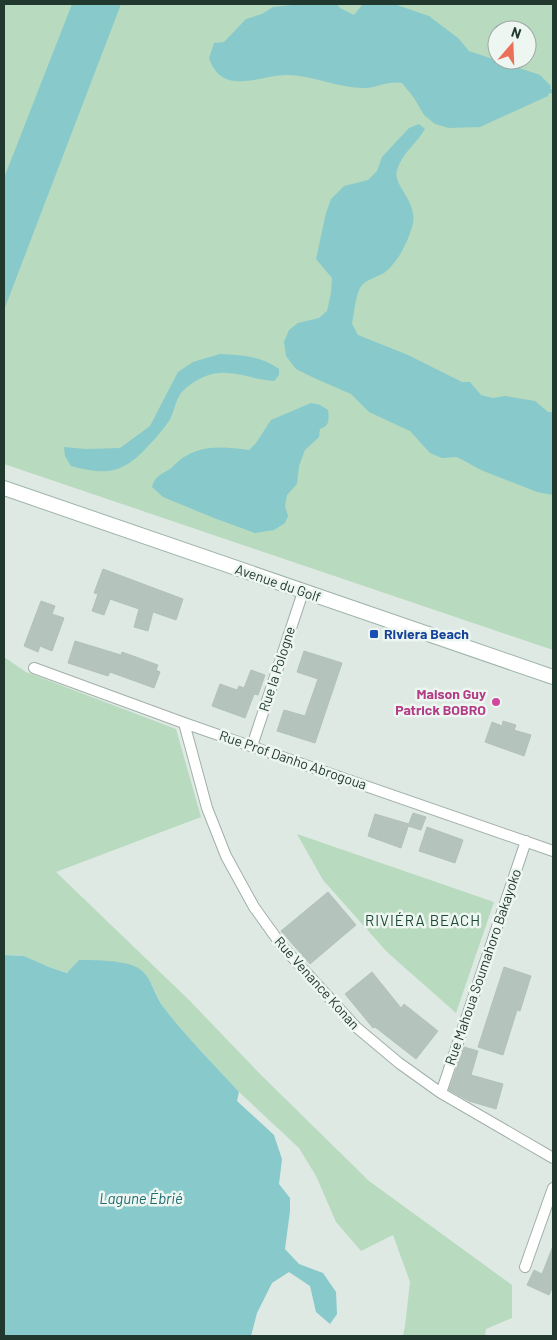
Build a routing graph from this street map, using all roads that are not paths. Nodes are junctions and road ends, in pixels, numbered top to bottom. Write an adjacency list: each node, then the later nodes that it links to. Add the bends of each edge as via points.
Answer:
1 (4, 488): 2 (main road, Avenue du Golf)
2 (303, 592): 4 (main road, Avenue du Golf); 6 (street, Rue la Pologne)
3 (34, 668): 5 (street, Rue Prof Danho Abrogoua)
4 (553, 677)
5 (184, 723): 6 (street, Rue Prof Danho Abrogoua); 9 (street, Rue Venance Konan, via 207,808 226,856 254,907 282,946 356,1027)
6 (252, 746): 7 (street, Rue Prof Danho Abrogoua)
7 (526, 842): 8 (street, Rue Prof Danho Abrogoua); 9 (street, Rue Mahoua Soumahoro Bakayoko)
8 (553, 851)
9 (441, 1093): 10 (street, Rue Venance Konan)
10 (553, 1158)
11 (553, 1188): 12 (street)
12 (525, 1267)

